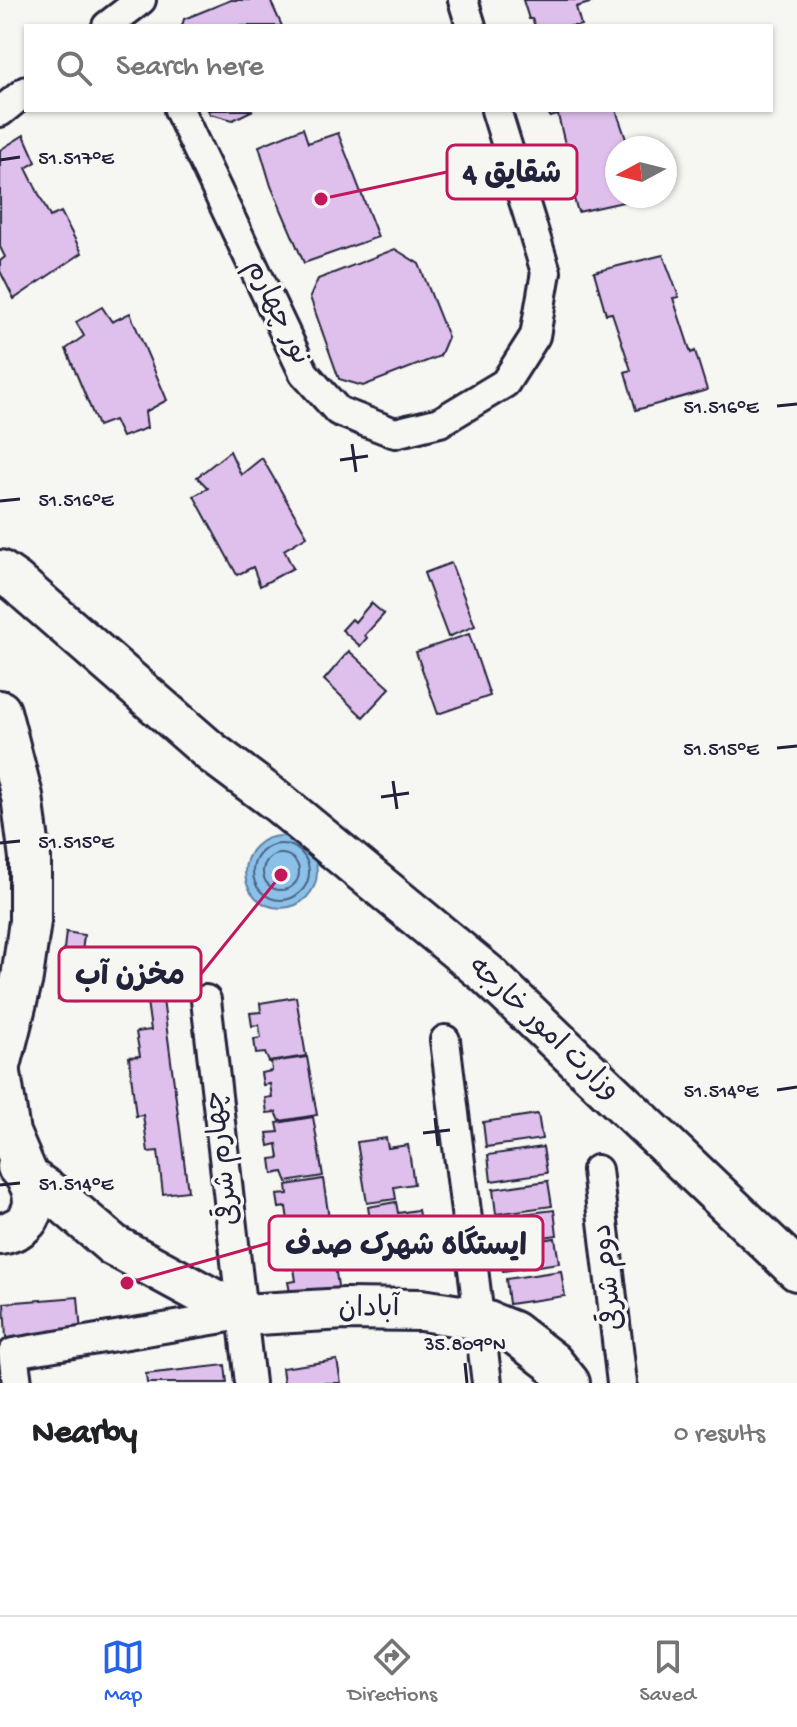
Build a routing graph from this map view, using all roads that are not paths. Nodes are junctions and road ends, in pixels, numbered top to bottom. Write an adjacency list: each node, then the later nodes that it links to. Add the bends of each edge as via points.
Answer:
1 (463, 0): 4 (street)
2 (137, 11): 3 (street)
3 (111, 24)
4 (470, 24)
5 (24, 93): 6 (street)
6 (0, 112)
7 (180, 112): 8 (street, نور چهارم, via 304,373 338,411 395,433 440,422 505,383 535,336 546,272)
8 (497, 112)
9 (4, 570): 19 (main road, وزارت امور خارجه, via 211,752 487,974)
10 (0, 711): 13 (main road, via 22,796 30,858 30,921 22,978)
11 (206, 1000): 20 (street, چهارم شرقی)
12 (445, 1040): 21 (street)
13 (0, 1066)
14 (0, 1073): 15 (main road)
15 (14, 1170): 17 (main road, via 34,1189 35,1202 22,1226); 18 (main road, via 62,1201)
16 (597, 1170): 26 (street, دوم شرقی)
17 (6, 1233): 18 (main road)
18 (113, 1245): 20 (main road)
19 (797, 1270)
20 (242, 1315): 21 (main road, آبادان, via 421,1310); 22 (street, آبادان, via 13,1353); 23 (street, چهارم شرقی)
21 (480, 1319): 24 (street); 25 (main road, آبادان, via 513,1332 552,1362)
22 (17, 1383)
23 (250, 1383)
24 (487, 1383)
25 (569, 1383)
26 (622, 1383)

